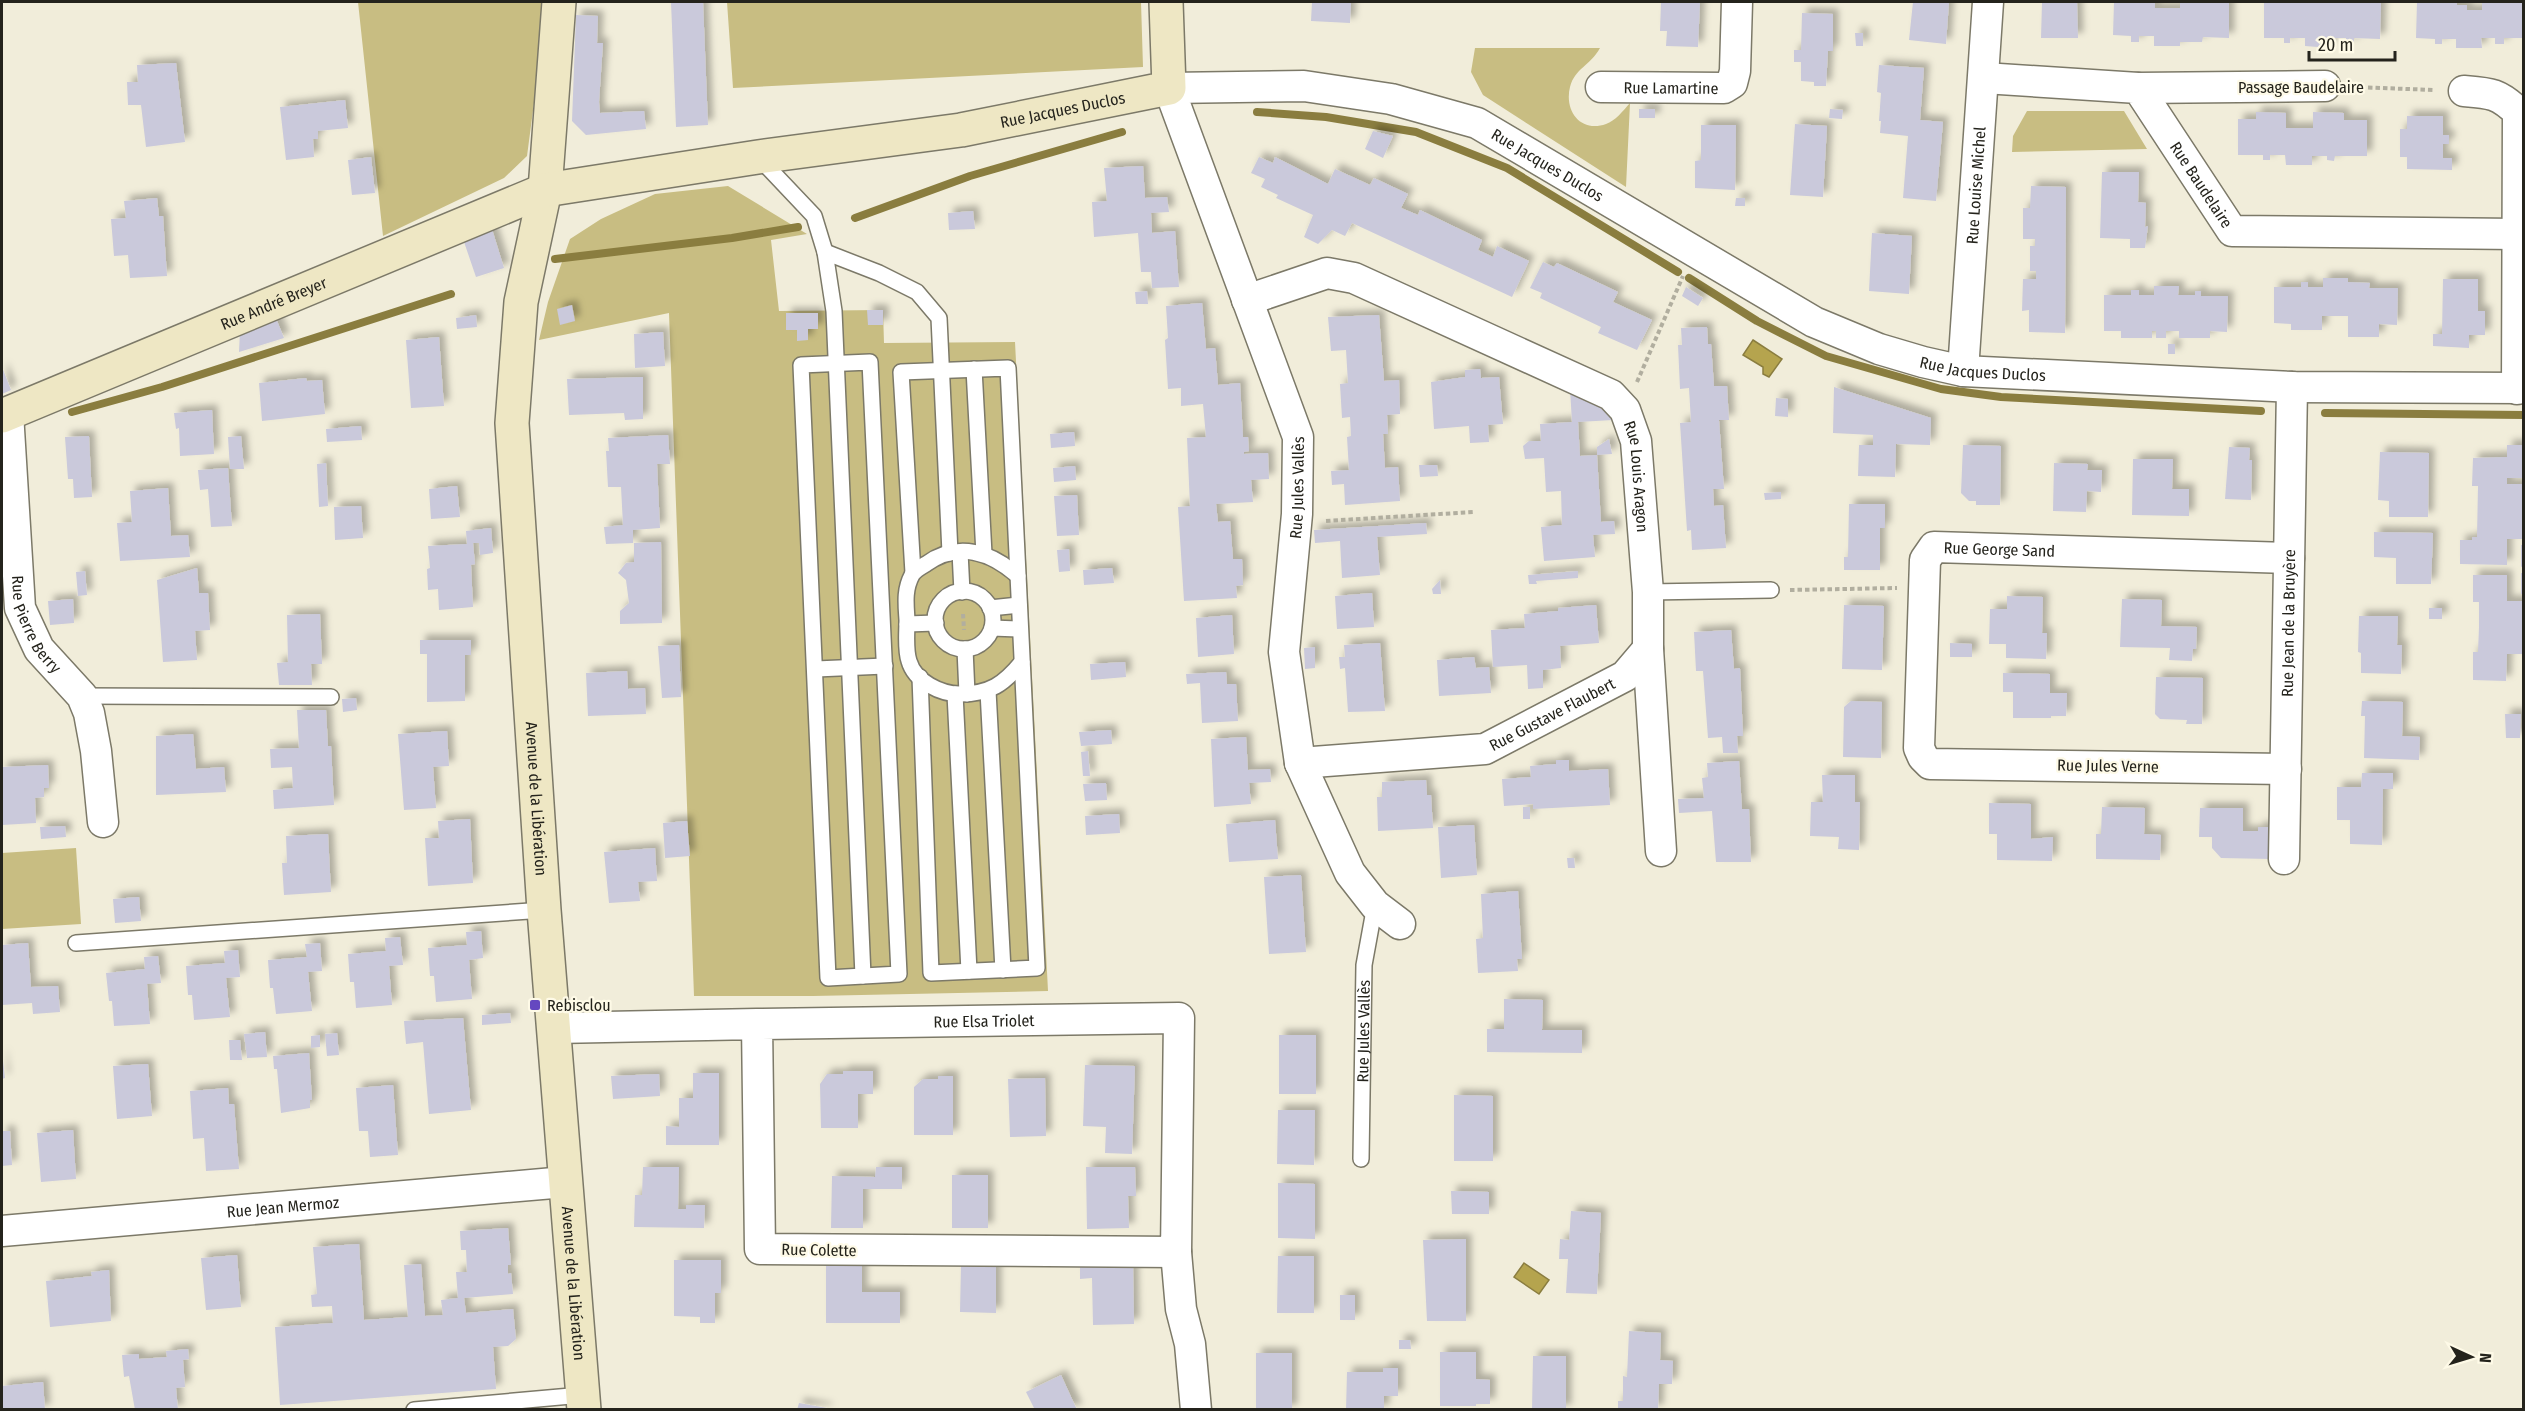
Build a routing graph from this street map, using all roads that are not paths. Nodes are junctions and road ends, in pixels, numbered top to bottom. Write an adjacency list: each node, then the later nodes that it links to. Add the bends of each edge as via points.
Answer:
1 (559, 2): 12 (street, Avenue de la Libération)
2 (1166, 2): 8 (street, Rue Jules Vallès)
3 (1737, 2): 7 (street, Rue Lamartine, via 1732,83 1724,88)
4 (1988, 2): 5 (street, Rue Louise Michel)
5 (1984, 78): 9 (street); 19 (street, Rue Louise Michel)
6 (2325, 86): 9 (street, Passage Baudelaire)
7 (1601, 87)
8 (1169, 88): 11 (street, Rue Jacques Duclos, via 961,130); 15 (street, Rue Jules Vallès); 19 (street, Rue Jacques Duclos, via 1304,86 1391,99 1478,123 1814,322 1879,349)
9 (2138, 88): 13 (street, Rue Baudelaire, via 2232,231)
10 (2464, 91): 13 (street, via 2493,93 2518,112)
11 (758, 157): 12 (street, Rue Jacques Duclos); 14 (lane, via 814,216)
12 (546, 190): 22 (street, Rue André Breyer); 55 (street, Avenue de la Libération, via 521,302 512,423)
13 (2517, 234): 21 (street)
14 (825, 252): 16 (lane, via 834,310); 18 (lane, via 917,292 939,318)
15 (1247, 300): 30 (street, Rue Louis Aragon, via 1327,273 1354,278 1611,394 1625,410 1636,441); 48 (street, Rue Jules Vallès, via 1298,437 1296,523 1284,652)
16 (835, 363): 40 (lane, via 870,362); 41 (lane); 42 (lane, via 801,365)
17 (974, 369): 18 (lane); 24 (lane); 27 (lane, via 1008,368)
18 (941, 370): 23 (lane); 26 (lane, via 901,372)
19 (1963, 371): 20 (street, Rue Jacques Duclos)
20 (2292, 387): 21 (street, Rue Jacques Duclos); 25 (street, Rue Jean de la Bruyère)
21 (2520, 388)
22 (5, 414): 46 (street, Rue Pierre Berry, via 20,608 39,649)
23 (955, 552): 24 (lane); 26 (lane, via 932,559); 29 (lane)
24 (984, 554): 27 (lane)
25 (2289, 558): 49 (street, Rue George Sand, via 1934,548 1925,560 1919,748); 50 (street, Rue Jean de la Bruyère)
26 (913, 573): 34 (lane, via 905,591)
27 (1018, 576): 31 (lane)
28 (1771, 590): 30 (lane)
29 (962, 592): 32 (lane, via 977,594); 33 (lane, via 941,603)
30 (1648, 592): 38 (street, Rue Louis Aragon)
31 (1019, 605): 32 (lane); 36 (lane)
32 (990, 608): 35 (lane)
33 (936, 623): 34 (lane); 37 (lane, via 944,641)
34 (907, 624): 43 (lane, via 909,663)
35 (992, 628): 36 (lane); 37 (lane, via 981,644)
36 (1020, 629): 39 (lane)
37 (965, 649): 45 (lane)
38 (1648, 650): 48 (street, Rue Gustave Flaubert, via 1625,676 1485,749); 52 (street, Rue Louis Aragon)
39 (1022, 662): 44 (lane, via 1008,679); 58 (lane, via 1037,968)
40 (885, 666): 41 (lane); 60 (lane, via 900,974)
41 (849, 668): 42 (lane); 60 (lane)
42 (816, 669): 60 (lane, via 828,978)
43 (920, 677): 45 (lane, via 930,687); 59 (lane, via 931,973)
44 (988, 691): 45 (lane); 58 (lane)
45 (961, 694): 59 (lane)
46 (82, 696): 47 (lane); 51 (street, Rue Pierre Berry, via 96,751)
47 (331, 697)
48 (1300, 763): 54 (street, Rue Jules Vallès, via 1350,873)
49 (1930, 764): 50 (street, Rue Jules Verne)
50 (2286, 769): 53 (street, Rue Jean de la Bruyère)
51 (103, 822)
52 (1660, 851)
53 (2284, 860)
54 (1375, 905): 56 (street, Rue Jules Vallès); 63 (lane, Rue Jules Vallès, via 1364,965)
55 (544, 910): 57 (lane); 62 (street, Avenue de la Libération)
56 (1400, 924)
57 (76, 943)
58 (1003, 970): 59 (lane)
59 (969, 971)
60 (863, 976)
61 (757, 1024): 62 (street, Rue Elsa Triolet); 66 (street, Rue Colette, via 760,1249); 66 (street, Rue Elsa Triolet, via 1179,1018)
62 (555, 1028): 64 (street, Avenue de la Libération)
63 (1361, 1159)
64 (565, 1182): 65 (street, Rue Jean Mermoz); 67 (street, Avenue de la Libération)
65 (2, 1231)
66 (1176, 1252): 69 (street, Rue Elsa Triolet)
67 (583, 1402): 68 (lane)
68 (414, 1410)
69 (1196, 1410)

